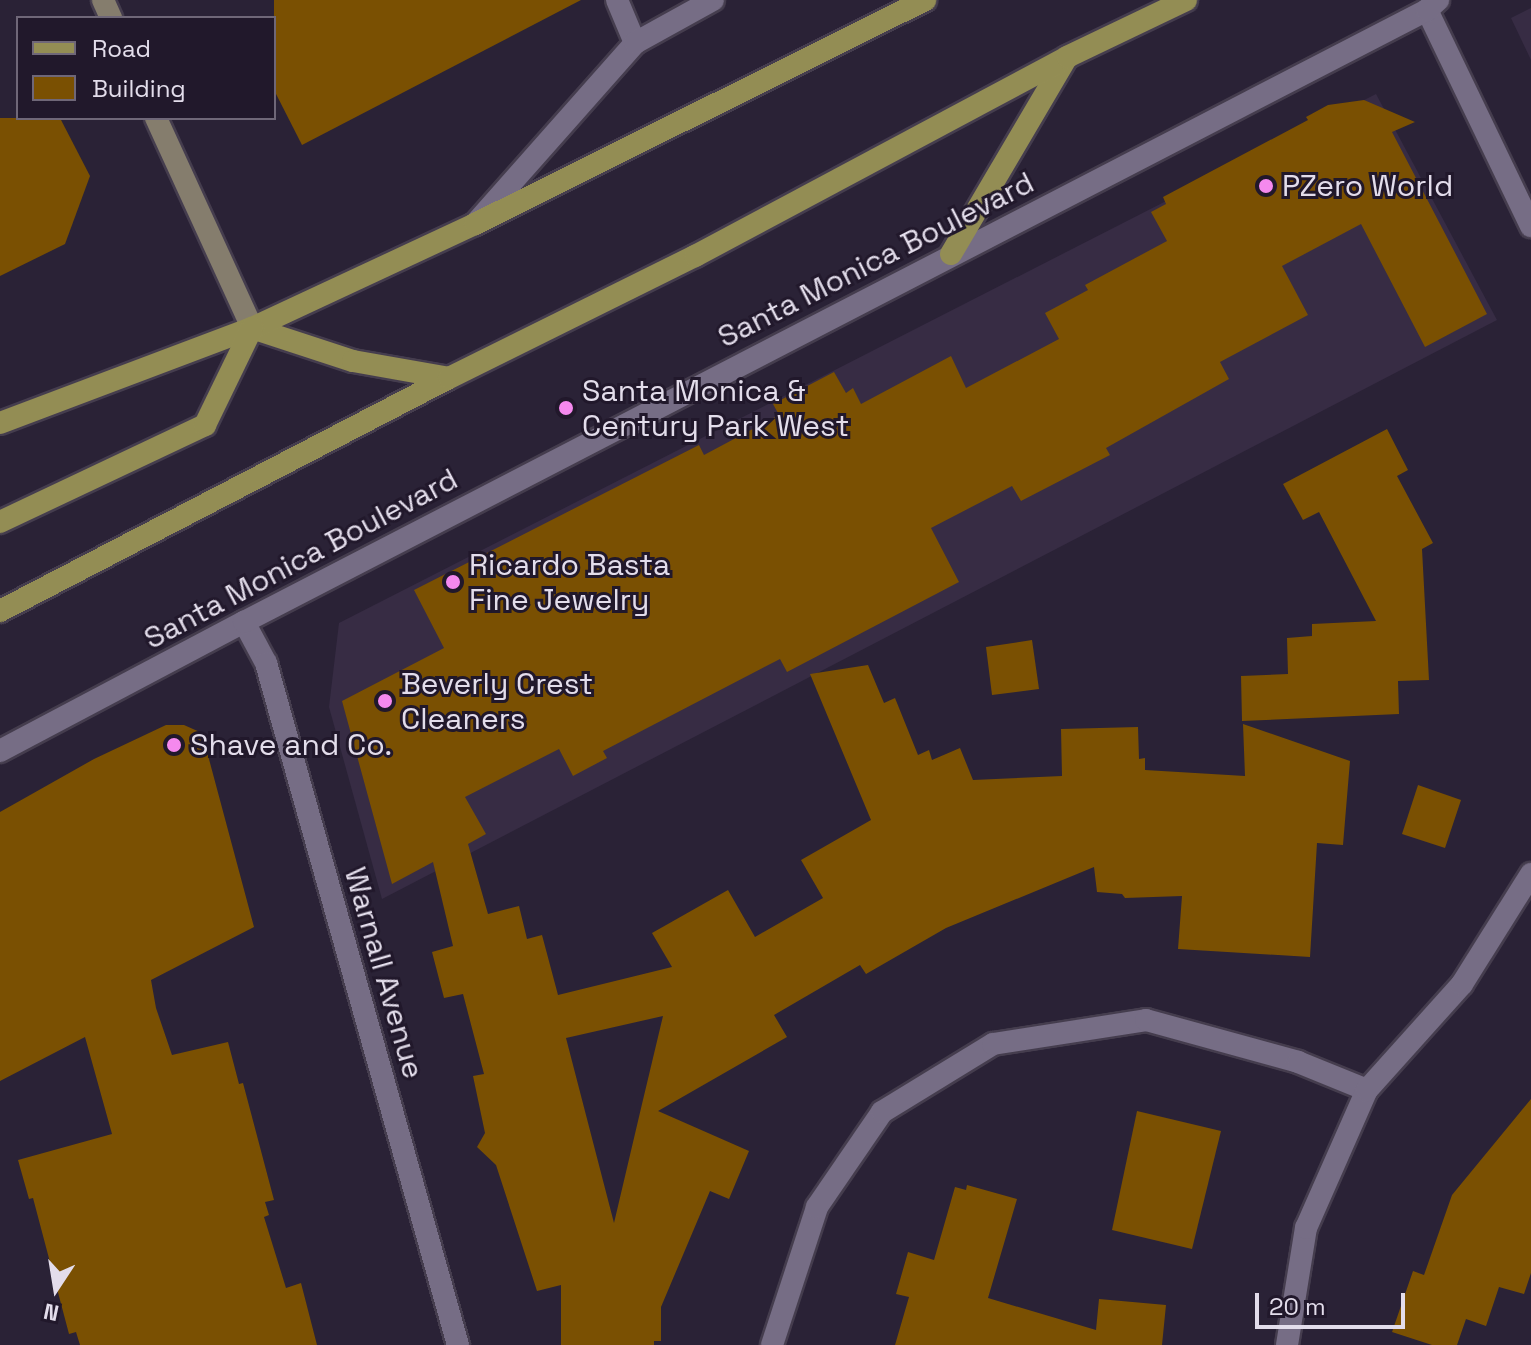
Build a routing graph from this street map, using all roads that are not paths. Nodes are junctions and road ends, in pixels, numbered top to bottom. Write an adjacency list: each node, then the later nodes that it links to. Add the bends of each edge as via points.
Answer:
1 (617, 0): 6 (street)
2 (713, 0): 6 (street)
3 (925, 0): 9 (main road)
4 (1186, 0): 7 (main road)
5 (1432, 5): 10 (street); 11 (street, Santa Monica Boulevard)
6 (635, 43): 9 (street)
7 (1067, 57): 11 (main road); 13 (main road, via 695,256)
8 (157, 120): 12 (main road)
9 (475, 224): 12 (main road)
10 (1531, 226)
11 (951, 254): 17 (street, Santa Monica Boulevard)
12 (252, 328): 13 (main road, via 353,361); 14 (main road); 15 (main road, via 205,425)
13 (449, 378): 16 (main road)
14 (0, 423)
15 (0, 522)
16 (0, 611)
17 (244, 622): 18 (street, Santa Monica Boulevard); 21 (street, Warnall Avenue, via 266,663)
18 (0, 751)
19 (1531, 874): 20 (street, via 1462,984)
20 (1367, 1090): 22 (street, via 1298,1062 1146,1020 993,1044 882,1112 817,1207); 23 (street, via 1306,1228)
21 (458, 1345)
22 (772, 1345)
23 (1287, 1345)

